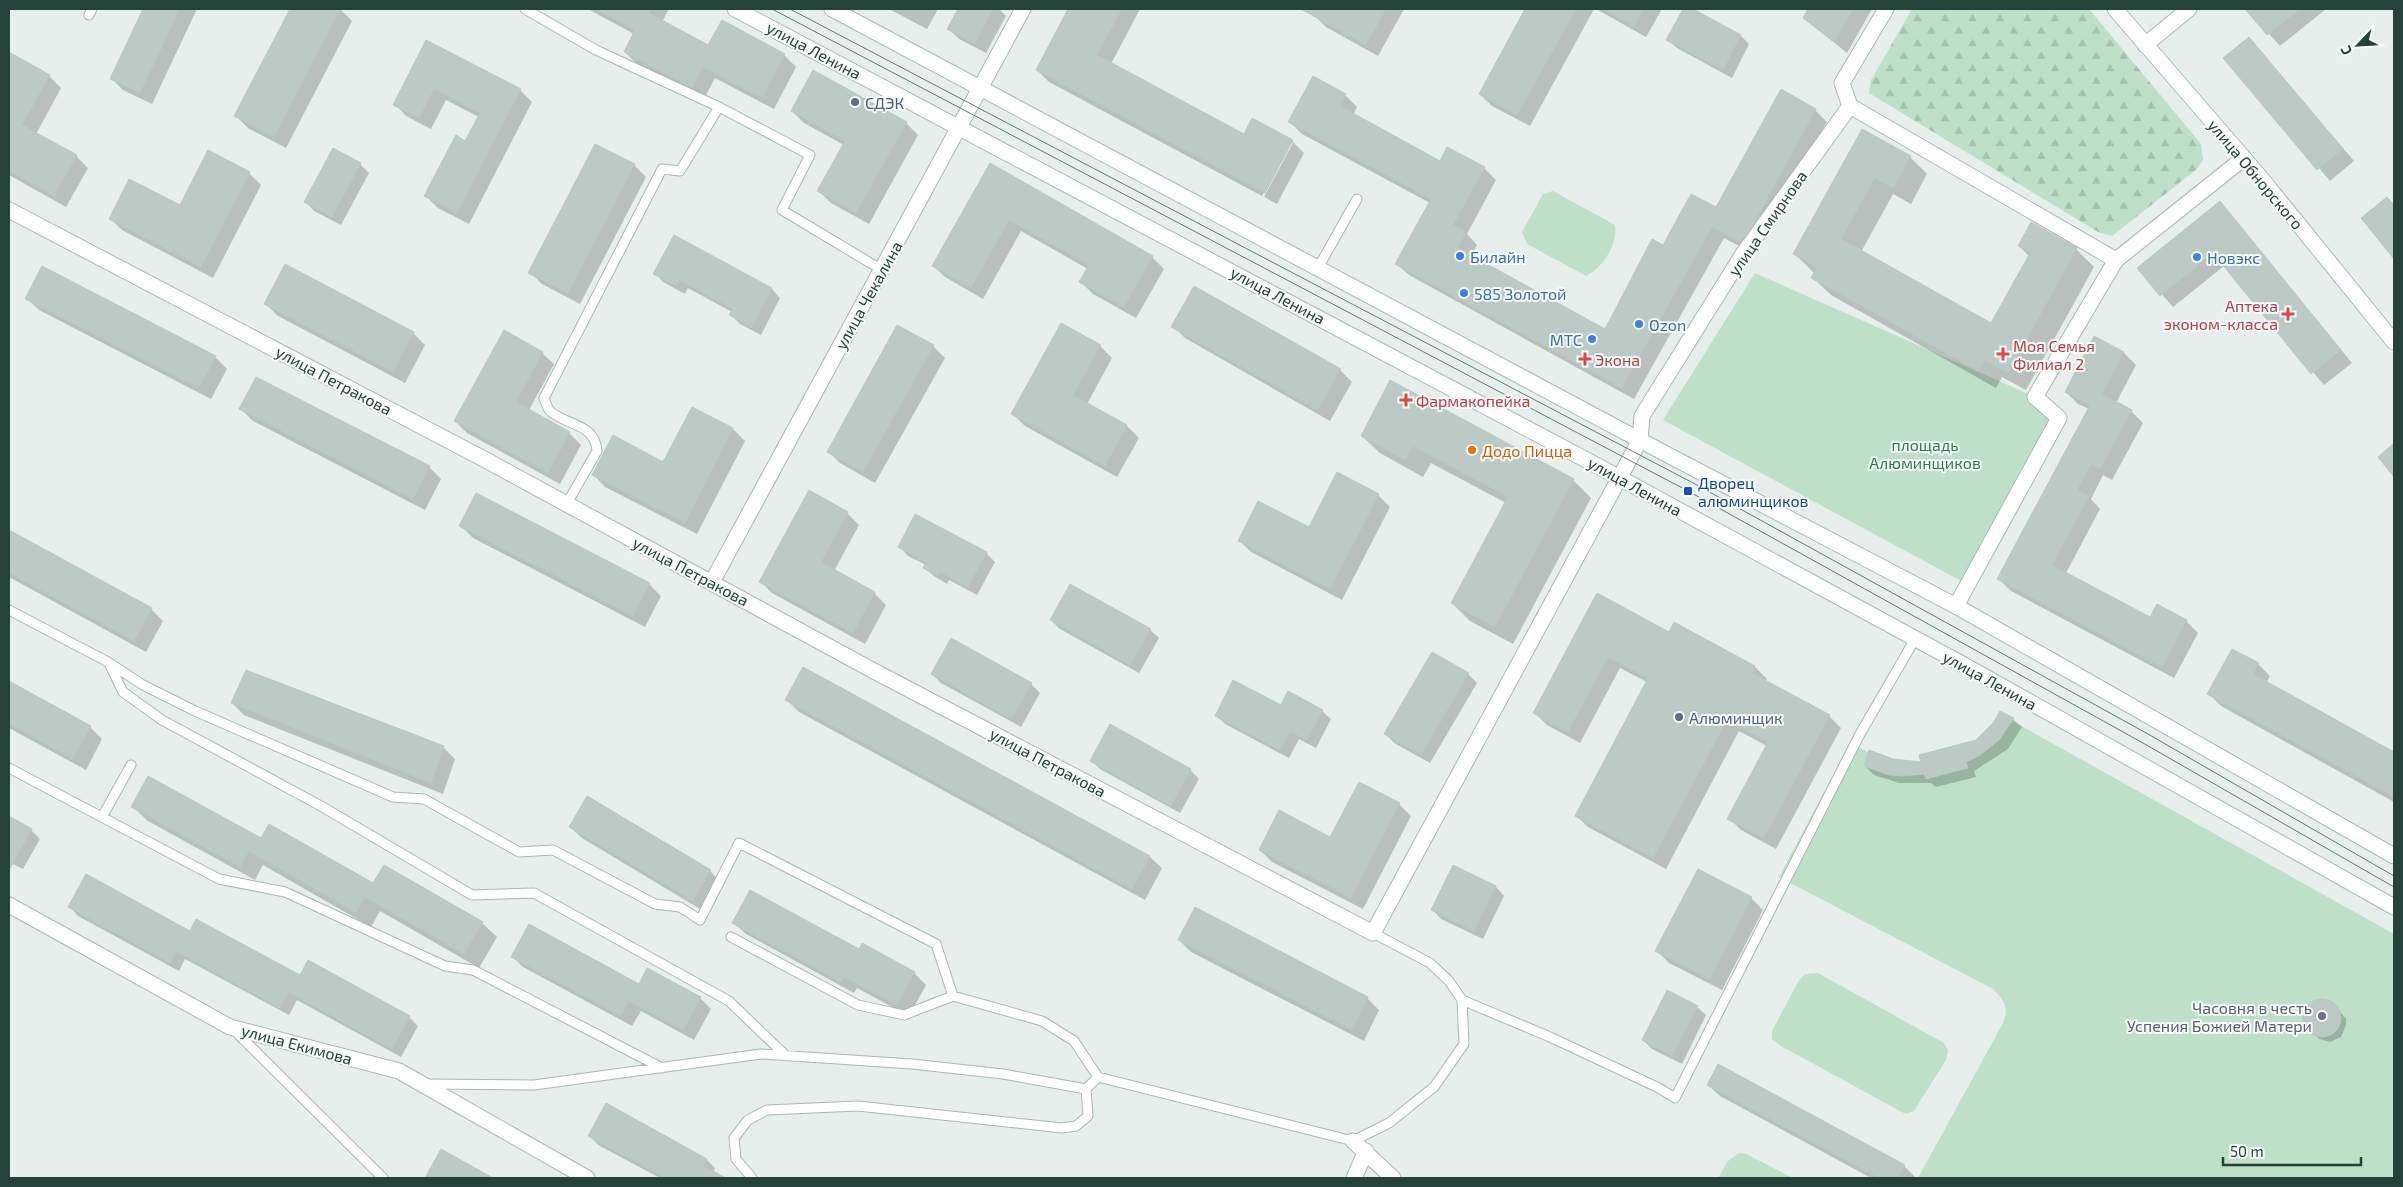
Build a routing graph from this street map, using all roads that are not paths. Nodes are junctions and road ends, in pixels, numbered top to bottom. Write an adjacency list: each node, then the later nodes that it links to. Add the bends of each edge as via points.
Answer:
1 (525, 9): 11 (lane, via 596,50)
2 (735, 9): 12 (street, улица Ленина)
3 (832, 9): 9 (street)
4 (1023, 9): 9 (street, улица Чекалина)
5 (1886, 9): 10 (street, via 1842,83)
6 (2115, 9): 8 (street, улица Обнорского)
7 (2188, 9): 8 (street)
8 (2146, 45): 13 (street, улица Обнорского)
9 (982, 88): 12 (street, улица Чекалина); 17 (street)
10 (1850, 106): 16 (street); 20 (street, улица Смирнова, via 1738,262 1642,416)
11 (719, 107): 18 (lane, via 810,155 782,210); 22 (lane, via 680,171 662,169 544,398 550,411 589,431 596,442 597,451)
12 (960, 127): 18 (street, улица Чекалина); 21 (street, улица Ленина)
13 (2244, 158): 16 (street); 19 (street, улица Обнорского)
14 (1357, 199): 17 (lane)
15 (9, 210): 22 (street, улица Петракова)
16 (2116, 260): 24 (street, via 2035,397 2059,418)
17 (1318, 268): 20 (street)
18 (882, 270): 23 (street, улица Чекалина)
19 (2394, 342)
20 (1640, 440): 21 (street); 24 (street)
21 (1618, 477): 26 (street, улица Ленина); 34 (street)
22 (566, 505): 23 (street, улица Петракова)
23 (712, 582): 34 (street, улица Петракова, via 872,670)
24 (1956, 606): 31 (street)
25 (9, 610): 27 (lane)
26 (1915, 639): 33 (street, улица Ленина); 37 (lane, via 1860,734 1675,1098 1550,1037)
27 (108, 662): 36 (lane, via 143,686 195,711 393,797 424,799 519,852 553,850 654,904 680,907 700,920 740,842 936,944); 39 (lane, via 123,692 162,720 321,806 472,895 534,893 729,1001)
28 (131, 765): 30 (lane)
29 (9, 768): 30 (lane)
30 (102, 817): 40 (lane, via 218,879 285,892 445,966 473,970)
31 (2394, 856)
32 (9, 905): 38 (street, улица Екимова)
33 (2394, 907)
34 (1373, 933): 37 (lane, via 1430,963 1450,981)
35 (731, 937): 36 (lane, via 858,1006 904,1015)
36 (953, 996): 41 (lane, via 1042,1021 1074,1041)
37 (1462, 1000): 44 (lane, via 1464,1044 1434,1087 1389,1124)
38 (230, 1027): 42 (street, улица Екимова, via 399,1070); 46 (lane)
39 (785, 1055): 40 (lane, via 761,1054); 43 (lane, via 1003,1074)
40 (662, 1068): 42 (lane, via 534,1085)
41 (1098, 1077): 43 (lane); 44 (lane)
42 (421, 1084): 47 (street, улица Екимова)
43 (1086, 1089): 48 (lane, via 1088,1116 1076,1126 1062,1128 858,1106 768,1110 748,1120 734,1138 736,1159)
44 (1353, 1141): 45 (street)
45 (1366, 1151): 49 (street); 50 (street)
46 (383, 1178)
47 (587, 1178)
48 (752, 1178)
49 (1354, 1178)
50 (1394, 1178)

